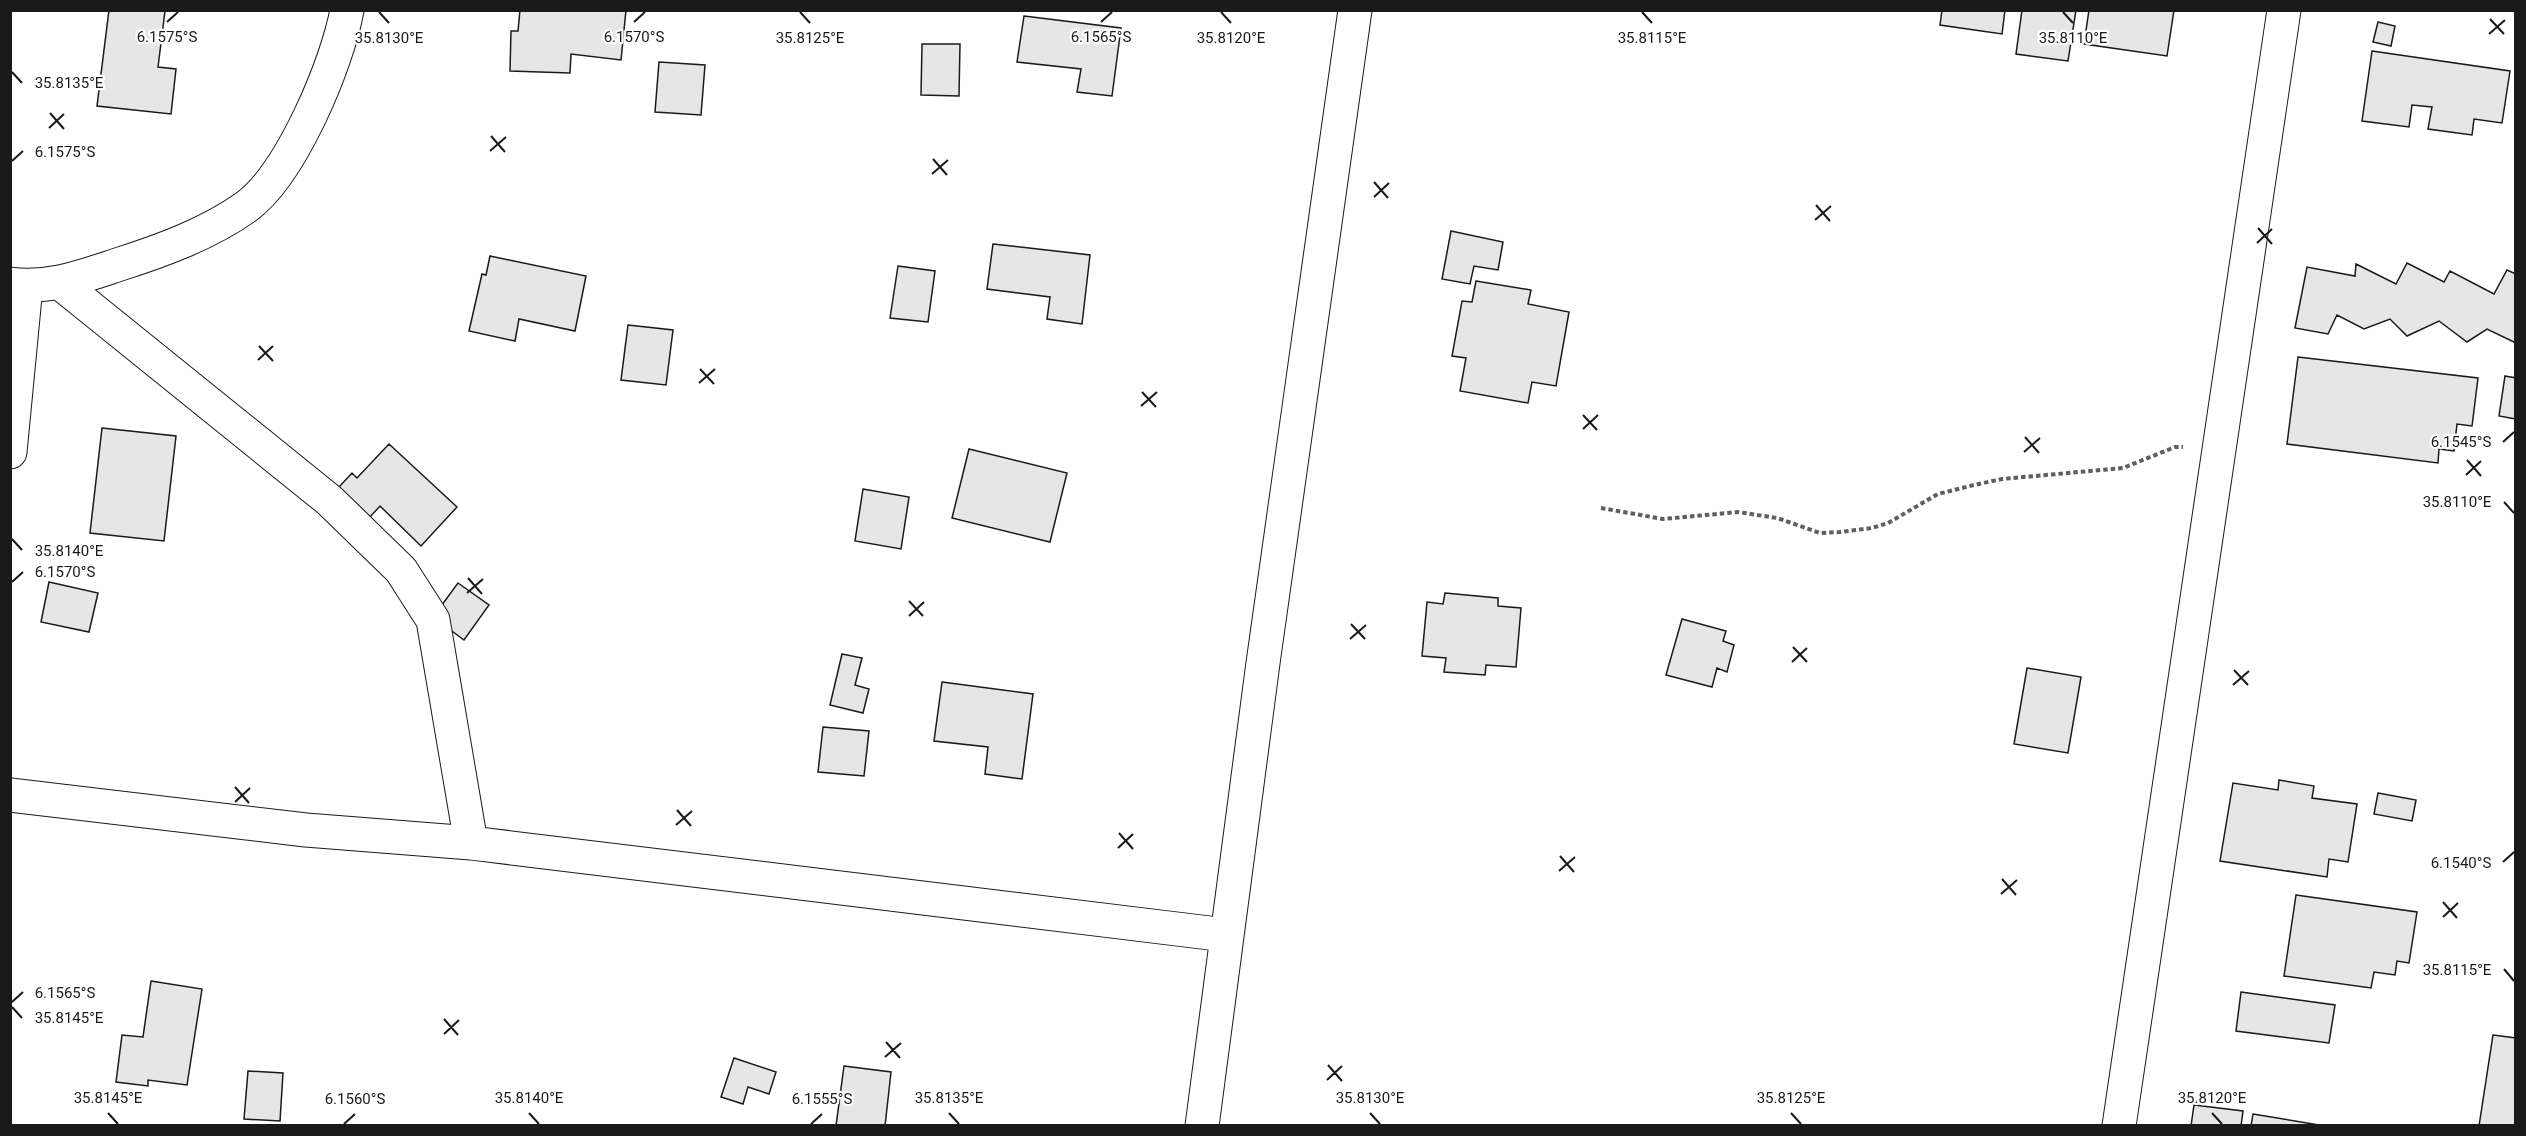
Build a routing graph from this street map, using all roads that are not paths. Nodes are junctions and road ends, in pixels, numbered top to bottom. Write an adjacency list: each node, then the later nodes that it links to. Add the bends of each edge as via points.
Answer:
1 (347, 10): 4 (street, via 327,77 298,137 277,176 247,206 156,253)
2 (1355, 10): 9 (street)
3 (2284, 10): 11 (street)
4 (60, 284): 5 (street); 8 (street, via 329,500 401,570 433,620)
5 (18, 285): 6 (street)
6 (10, 452)
7 (10, 795): 8 (street, via 306,830)
8 (471, 843): 9 (street)
9 (1226, 935): 10 (street)
10 (1202, 1125)
11 (2119, 1125)

